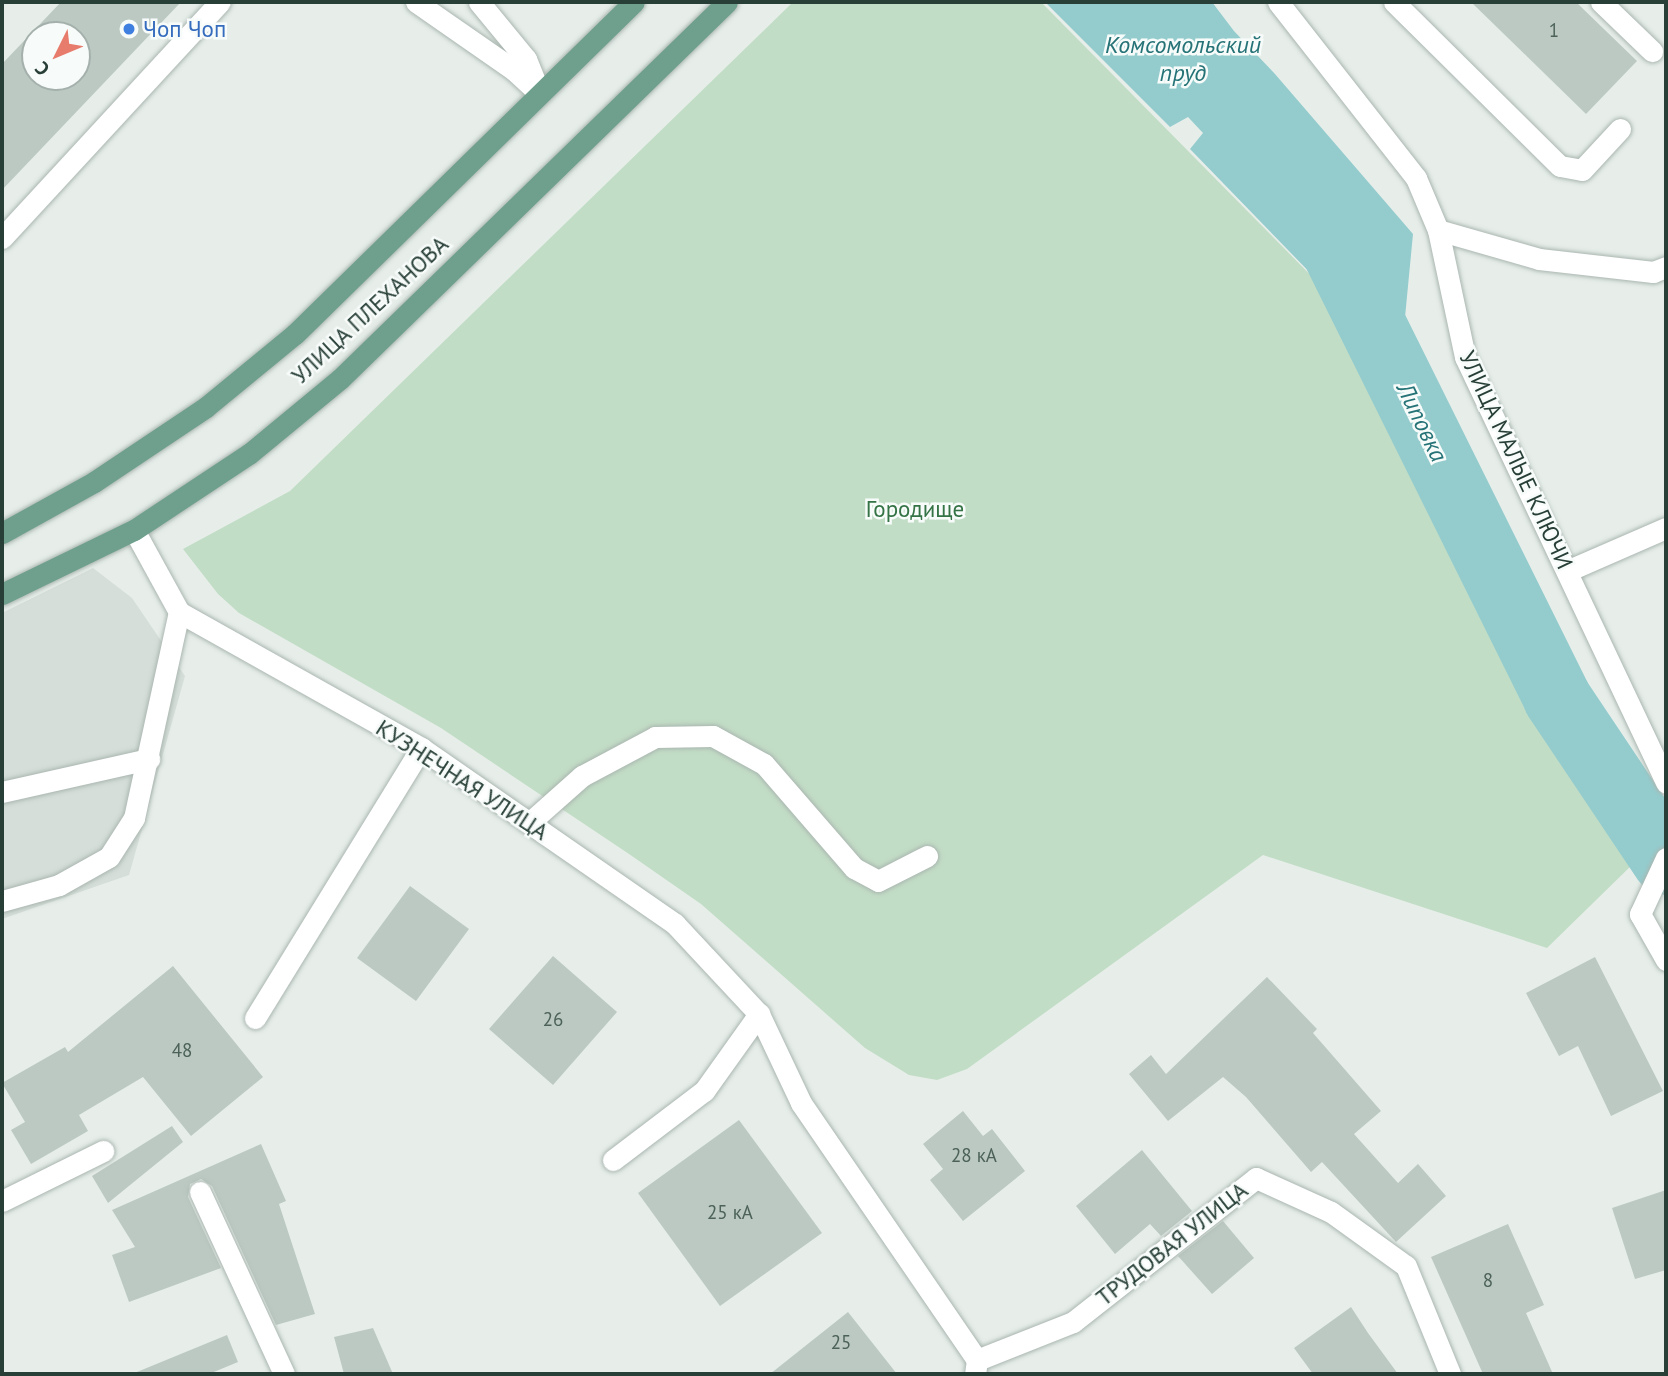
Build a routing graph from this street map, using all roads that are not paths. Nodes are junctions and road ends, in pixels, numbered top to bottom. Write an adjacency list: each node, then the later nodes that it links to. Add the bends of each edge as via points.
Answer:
1 (220, 2): 13 (street)
2 (416, 2): 10 (street, via 514,70)
3 (480, 2): 10 (street, via 526,59)
4 (634, 2): 10 (main road, УЛИЦА ПЛЕХАНОВА)
5 (727, 2): 16 (main road, УЛИЦА ПЛЕХАНОВА, via 340,379 249,454)
6 (1278, 2): 12 (street, УЛИЦА МАЛЫЕ КЛЮЧИ, via 1416,178)
7 (1394, 2): 11 (street, via 1560,166 1582,170)
8 (1601, 2): 9 (street)
9 (1652, 51)
10 (539, 93): 17 (main road, УЛИЦА ПЛЕХАНОВА, via 285,342 206,407 94,482)
11 (1620, 129)
12 (1438, 230): 14 (street, via 1539,259 1653,272); 18 (street, УЛИЦА МАЛЫЕ КЛЮЧИ, via 1465,357)
13 (2, 238)
14 (1666, 267)
15 (1666, 528): 18 (street)
16 (134, 530): 19 (main road, УЛИЦА ПЛЕХАНОВА); 20 (street)
17 (2, 533)
18 (1567, 571): 23 (street, УЛИЦА МАЛЫЕ КЛЮЧИ)
19 (2, 594)
20 (179, 612): 21 (street, КУЗНЕЧНАЯ УЛИЦА); 22 (street)
21 (421, 748): 25 (street, КУЗНЕЧНАЯ УЛИЦА); 31 (street)
22 (149, 759): 24 (street); 28 (street, via 134,818 109,857 58,885)
23 (1666, 783)
24 (2, 792)
25 (529, 823): 26 (street, via 582,776 655,737 713,736 764,764 854,868 878,881); 30 (street, КУЗНЕЧНАЯ УЛИЦА, via 675,924)
26 (927, 856)
27 (1666, 858): 29 (street, via 1640,914)
28 (2, 901)
29 (1666, 960)
30 (759, 1014): 33 (street, via 704,1091); 36 (street, ТРУДОВАЯ УЛИЦА, via 801,1103)
31 (255, 1018)
32 (103, 1151): 35 (street)
33 (613, 1160)
34 (200, 1192): 37 (street)
35 (2, 1201)
36 (976, 1367): 38 (street, ТРУДОВАЯ УЛИЦА, via 1073,1322 1256,1178 1331,1212 1406,1266)
37 (284, 1374)
38 (1450, 1374)

